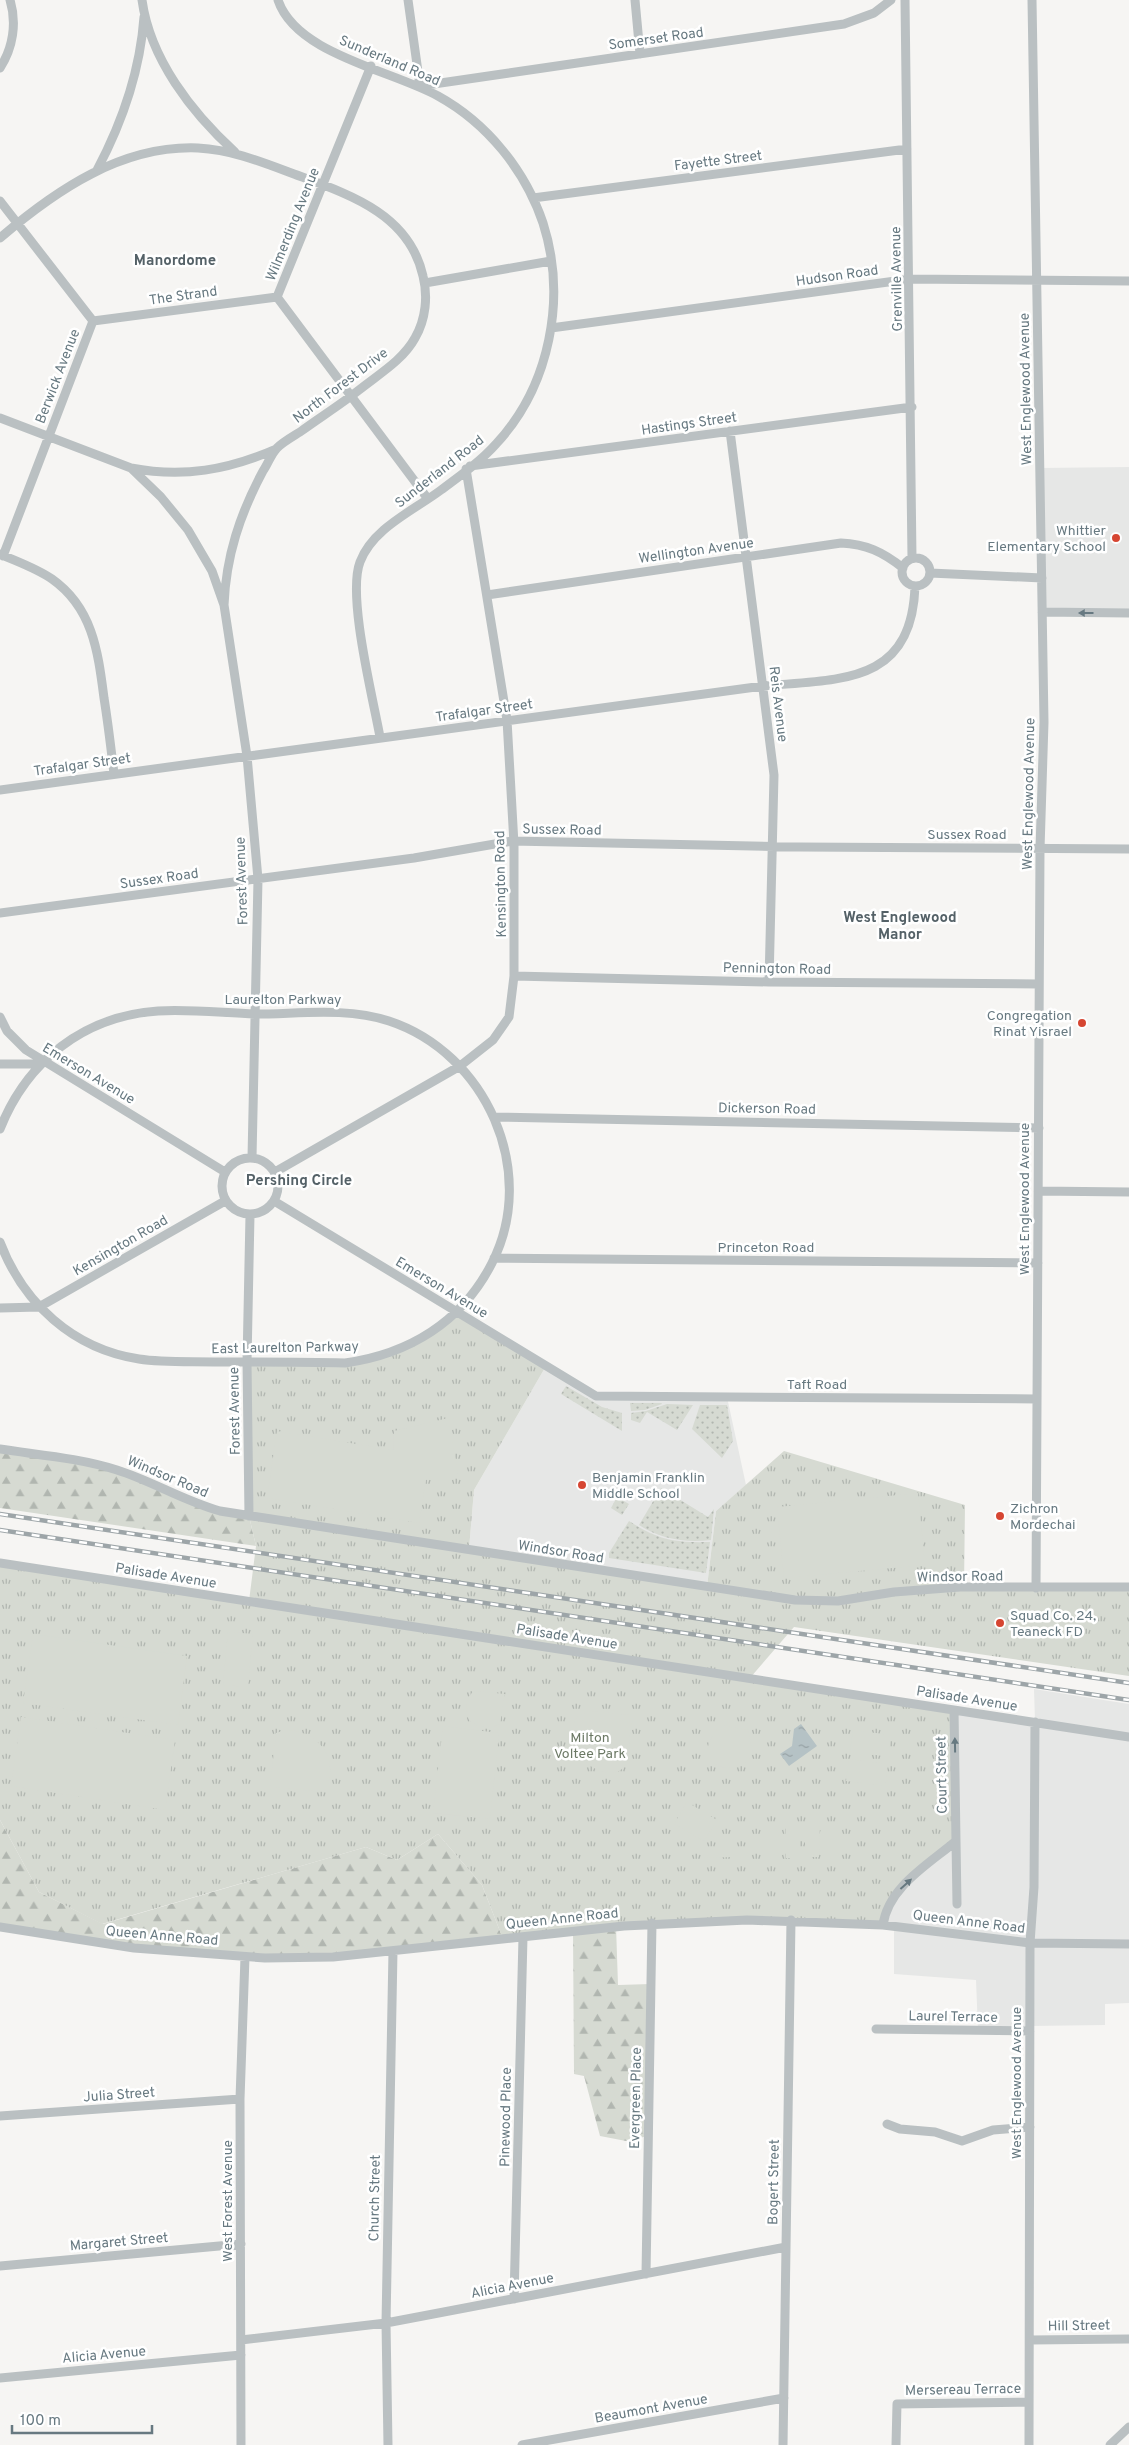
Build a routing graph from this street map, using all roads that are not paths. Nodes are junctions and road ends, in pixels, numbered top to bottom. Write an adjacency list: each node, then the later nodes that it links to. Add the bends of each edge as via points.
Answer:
1 (10, 0): 12 (street, via 13,33)
2 (142, 0): 9 (street)
3 (278, 0): 11 (street, Sunderland Road, via 286,16 304,36)
4 (408, 0): 13 (street)
5 (635, 0): 10 (street)
6 (891, 0): 10 (street, Somerset Road, via 874,13 844,24)
7 (905, 0): 14 (street, Grenville Avenue)
8 (1032, 0): 24 (street, West Englewood Avenue)
9 (144, 11): 15 (street, North Forest Drive, via 174,80 204,121); 16 (street, via 133,85 114,139)
10 (640, 54): 13 (street, Somerset Road)
11 (371, 66): 13 (street, Sunderland Road); 17 (street, Wilmerding Avenue)
12 (0, 68)
13 (420, 86): 18 (street, Sunderland Road, via 457,108 493,139)
14 (908, 149): 18 (street, Fayette Street); 23 (street, Grenville Avenue)
15 (235, 152): 16 (street, North Forest Drive, via 167,149); 17 (street, North Forest Drive)
16 (97, 170): 20 (street)
17 (323, 184): 26 (street, North Forest Drive, via 372,206 398,227 415,252); 27 (street, Wilmerding Avenue)
18 (533, 198): 22 (street, Sunderland Road, via 543,223)
19 (0, 201): 20 (street, Berwick Avenue)
20 (17, 223): 21 (street); 28 (street, Berwick Avenue)
21 (0, 238)
22 (551, 261): 26 (street); 29 (street, Sunderland Road, via 554,295)
23 (910, 279): 24 (street, Hudson Road); 29 (street, Hudson Road); 31 (street, Grenville Avenue)
24 (1037, 280): 25 (street, Hudson Road); 44 (street, West Englewood Avenue)
25 (1129, 281)
26 (425, 283): 30 (street, North Forest Drive, via 425,309 412,343 398,360)
27 (277, 297): 28 (street, The Strand); 30 (street, Wilmerding Avenue)
28 (93, 321): 34 (street, Berwick Avenue)
29 (551, 328): 37 (street, Sunderland Road, via 540,371 521,410 495,445)
30 (351, 396): 35 (street, North Forest Drive); 38 (street, Wilmerding Avenue)
31 (912, 406): 33 (street, Hastings Street); 41 (street, Grenville Avenue)
32 (0, 418): 34 (street)
33 (730, 431): 37 (street, Hastings Street); 40 (street, Reis Avenue)
34 (48, 437): 36 (street); 39 (street, Berwick Avenue)
35 (276, 449): 36 (street, North Forest Drive, via 233,465 203,471 172,474); 47 (street, North Forest Drive, via 251,494 233,540)
36 (131, 468): 47 (street, via 188,530 212,571)
37 (468, 468): 38 (street, Sunderland Road); 46 (street, Kensington Road)
38 (428, 499): 52 (street, Sunderland Road, via 373,539 359,563 356,576 356,602)
39 (1, 555): 54 (street, via 54,580 73,599 87,620 98,650)
40 (746, 556): 42 (street, Wellington Avenue, via 854,543 880,551); 46 (street, Wellington Avenue); 50 (street, Reis Avenue)
41 (912, 558): 42 (street); 43 (street, via 925,562)
42 (903, 568): 45 (street, via 905,581)
43 (930, 573): 44 (street); 45 (street, via 926,582)
44 (1042, 578): 48 (street, West Englewood Avenue)
45 (916, 586): 50 (street, Trafalgar Street, via 913,616 903,640 872,669 846,678)
46 (487, 595): 51 (street, Kensington Road)
47 (224, 605): 53 (street, Forest Avenue)
48 (1042, 612): 49 (street, one-way to 48); 58 (street, West Englewood Avenue, via 1044,722)
49 (1129, 613)
50 (763, 686): 51 (street, Trafalgar Street); 57 (street, Reis Avenue, via 774,775)
51 (507, 720): 52 (street, Trafalgar Street); 56 (street, Kensington Road)
52 (380, 737): 53 (street, Trafalgar Street)
53 (247, 756): 54 (street, Trafalgar Street); 60 (street, Forest Avenue)
54 (114, 774): 55 (street, Trafalgar Street)
55 (0, 790)
56 (514, 841): 57 (street, Sussex Road); 60 (street, Sussex Road); 62 (street, Kensington Road)
57 (772, 847): 58 (street, Sussex Road); 63 (street, Reis Avenue)
58 (1040, 848): 59 (street, Sussex Road); 64 (street, West Englewood Avenue)
59 (1129, 849)
60 (258, 879): 61 (street, Sussex Road); 65 (street, Forest Avenue)
61 (0, 914)
62 (514, 976): 63 (street, Pennington Road); 69 (street, Kensington Road, via 509,1017 493,1040)
63 (769, 982): 64 (street, Pennington Road)
64 (1039, 984): 71 (street, West Englewood Avenue)
65 (255, 1014): 67 (street, Laurelton Parkway, via 161,1011 119,1017 82,1032); 69 (street, Laurelton Parkway, via 352,1013 390,1021 446,1052); 73 (street, Forest Avenue)
66 (0, 1017): 67 (street, Emerson Avenue, via 17,1042)
67 (42, 1062): 68 (street); 72 (street, Laurelton Parkway, via 16,1094); 74 (street, Emerson Avenue)
68 (0, 1064)
69 (460, 1066): 70 (street, Laurelton Parkway); 75 (street, Kensington Road)
70 (494, 1117): 71 (street, Dickerson Road); 82 (street, East Laurelton Parkway, via 507,1159 509,1180 506,1222)
71 (1039, 1128): 76 (street, West Englewood Avenue)
72 (0, 1129)
73 (252, 1158): 74 (street, via 236,1162); 75 (street, via 263,1161)
74 (226, 1172): 78 (street, via 221,1187)
75 (275, 1172): 79 (street, via 279,1186)
76 (1038, 1191): 77 (street); 83 (street, West Englewood Avenue)
77 (1129, 1192)
78 (225, 1201): 80 (street, via 236,1211); 84 (street, Kensington Road)
79 (274, 1201): 80 (street, via 266,1210); 86 (street, Emerson Avenue)
80 (250, 1215): 87 (street, Forest Avenue)
81 (0, 1242): 84 (street, East Laurelton Parkway, via 14,1274)
82 (494, 1258): 83 (street, Princeton Road); 86 (street, East Laurelton Parkway, via 473,1294)
83 (1038, 1263): 89 (street, West Englewood Avenue)
84 (39, 1307): 85 (street, Kensington Road); 87 (street, East Laurelton Parkway, via 76,1336 121,1356 157,1361)
85 (0, 1308)
86 (457, 1312): 87 (street, East Laurelton Parkway, via 420,1340 375,1358 345,1363); 88 (street, Emerson Avenue)
87 (247, 1362): 91 (street, Forest Avenue)
88 (596, 1396): 89 (street, Taft Road)
89 (1037, 1400): 94 (street, West Englewood Avenue)
90 (0, 1449): 91 (street, Windsor Road, via 117,1470 198,1505)
91 (249, 1516): 94 (street, Windsor Road, via 795,1600 838,1601 941,1588)
92 (0, 1562): 95 (street, Palisade Avenue)
93 (1129, 1587): 94 (street, Windsor Road)
94 (1036, 1588)
95 (954, 1710): 96 (street, Palisade Avenue); 98 (street, Court Street, one-way to 95)
96 (1035, 1722): 97 (street, Palisade Avenue); 105 (street, West Englewood Avenue, via 1034,1887)
97 (1129, 1738)
98 (956, 1840): 99 (street, Court Street); 102 (street, one-way to 98, via 884,1913 894,1896)
99 (957, 1904)
100 (791, 1920): 101 (street, Queen Anne Road); 102 (street, Queen Anne Road); 116 (street, Bogert Street)
101 (652, 1923): 104 (street, Queen Anne Road); 118 (street, Evergreen Place)
102 (883, 1925): 105 (street, Queen Anne Road)
103 (0, 1927): 108 (street, Queen Anne Road, via 117,1946)
104 (523, 1936): 107 (street, Queen Anne Road); 119 (street, Pinewood Place)
105 (1030, 1942): 106 (street, Queen Anne Road); 110 (street, West Englewood Avenue)
106 (1129, 1944)
107 (393, 1951): 108 (street, Queen Anne Road, via 333,1957); 120 (street, Church Street)
108 (245, 1957): 111 (street, West Forest Avenue)
109 (876, 2029): 110 (street, Laurel Terrace)
110 (1030, 2031): 114 (street, West Englewood Avenue)
111 (240, 2099): 112 (street, Julia Street); 115 (street, West Forest Avenue)
112 (0, 2116)
113 (887, 2124): 114 (street, via 900,2129 935,2132 962,2141 993,2130)
114 (1030, 2127): 123 (street, West Englewood Avenue)
115 (240, 2244): 117 (street, Margaret Street); 122 (street, West Forest Avenue)
116 (786, 2247): 118 (street, Alicia Avenue); 126 (street, Bogert Street)
117 (0, 2266)
118 (646, 2274): 119 (street, Alicia Avenue)
119 (514, 2298): 120 (street, Alicia Avenue)
120 (386, 2323): 122 (street, Alicia Avenue); 130 (street, Church Street)
121 (1129, 2339): 123 (street, Hill Street)
122 (241, 2340): 124 (street, West Forest Avenue)
123 (1030, 2340): 127 (street, West Englewood Avenue)
124 (241, 2355): 125 (street, Alicia Avenue); 129 (street, West Forest Avenue)
125 (0, 2378)
126 (784, 2398): 131 (street, Beaumont Avenue); 132 (street, Bogert Street)
127 (1029, 2402): 133 (street, Mersereau Terrace, via 897,2404); 134 (street, West Englewood Avenue)
128 (1129, 2427): 135 (street)
129 (241, 2445)
130 (388, 2445)
131 (522, 2445)
132 (783, 2445)
133 (896, 2445)
134 (1029, 2445)
135 (1110, 2445)

